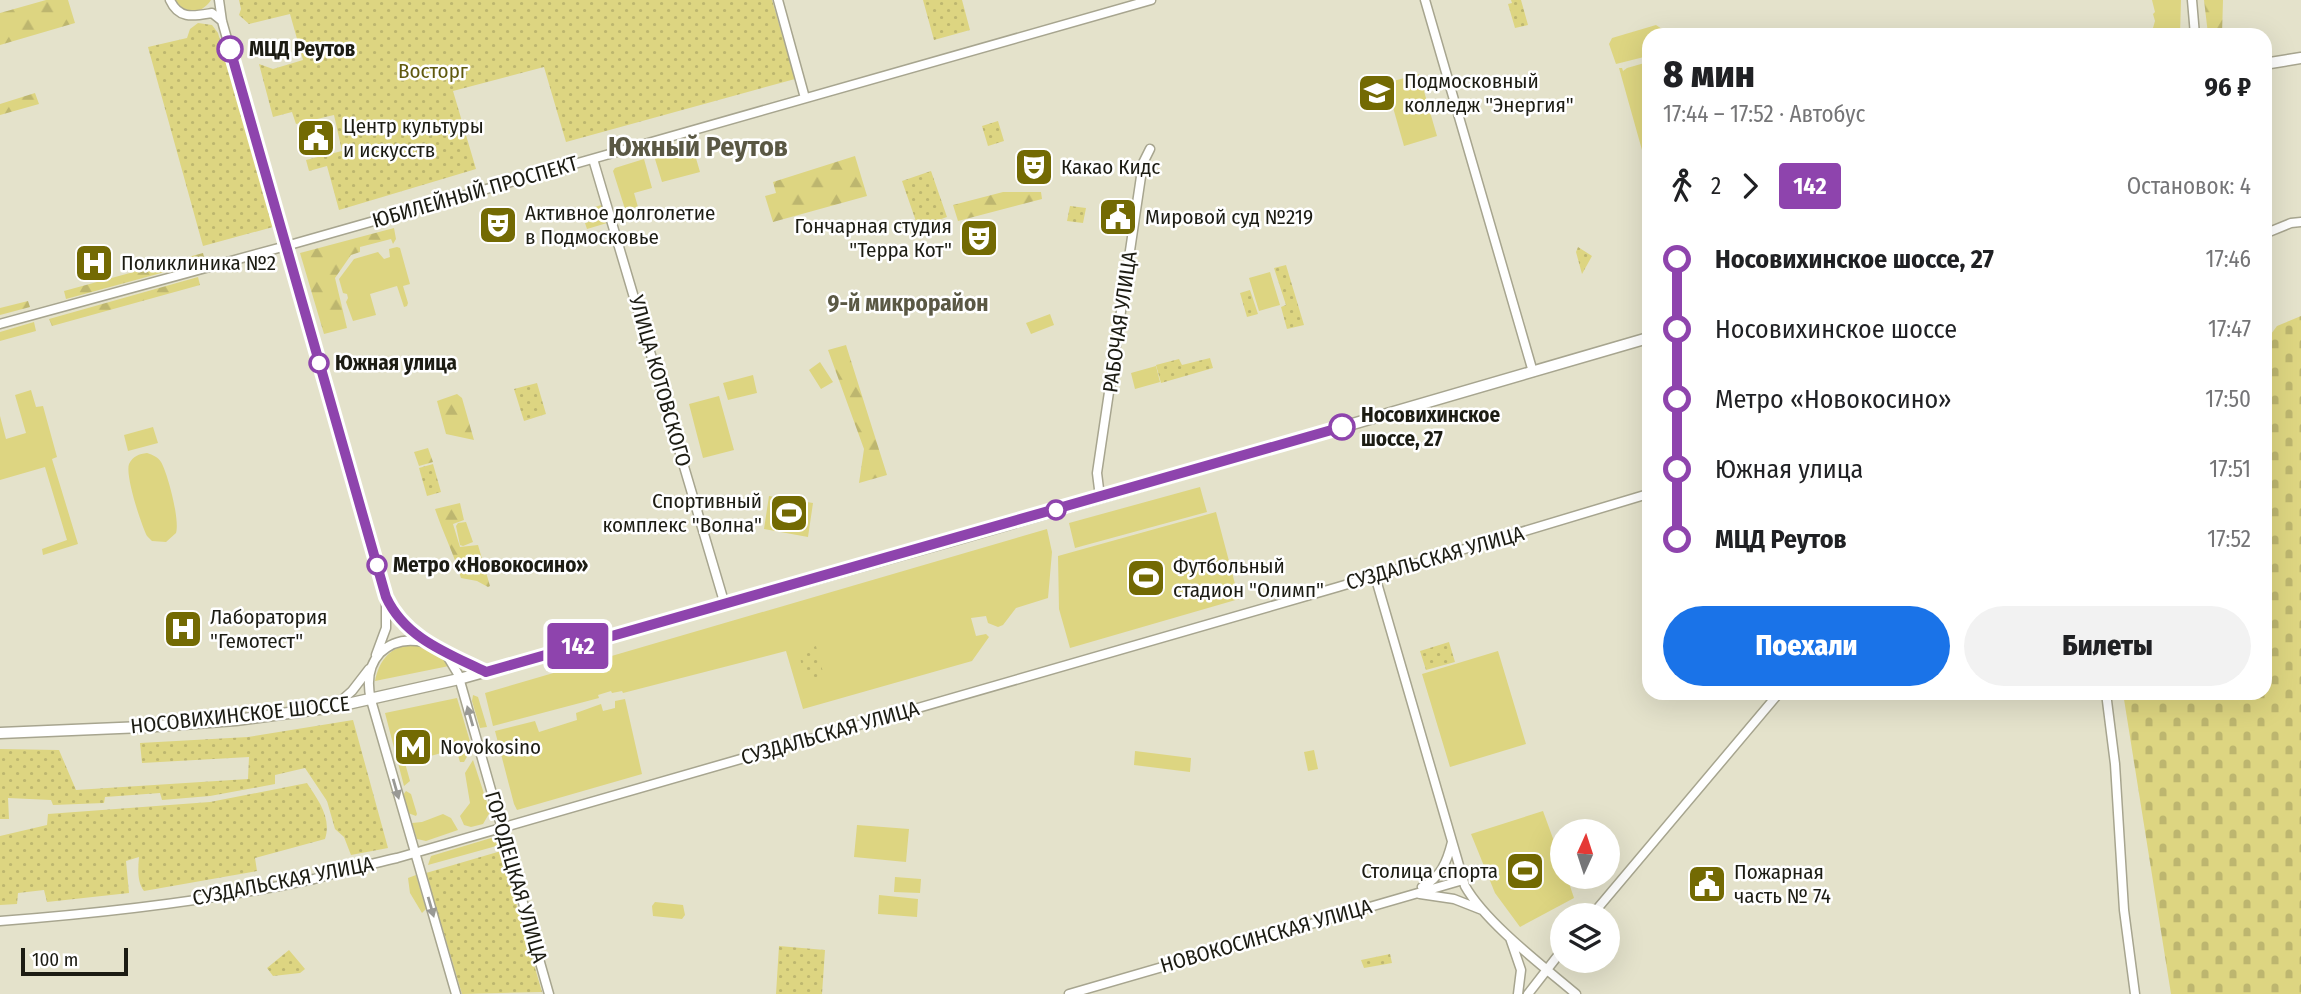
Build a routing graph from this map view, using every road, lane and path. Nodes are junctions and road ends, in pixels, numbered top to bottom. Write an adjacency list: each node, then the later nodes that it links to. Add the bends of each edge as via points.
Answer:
1 (170, 0): 7 (street, via 184,15)
2 (218, 0): 7 (street); 8 (street)
3 (778, 0): 13 (street)
4 (1151, 0): 13 (street, ЮБИЛЕЙНЫЙ ПРОСПЕКТ)
5 (1425, 0): 21 (street)
6 (2192, 0): 9 (street)
7 (203, 15): 8 (street, via 212,13)
8 (222, 21): 18 (street)
9 (2193, 28)
10 (2272, 57): 11 (main road)
11 (2296, 59): 12 (main road)
12 (2272, 63)
13 (805, 98): 15 (street, ЮБИЛЕЙНЫЙ ПРОСПЕКТ)
14 (1150, 149): 23 (street, РАБОЧАЯ УЛИЦА, via 1143,163 1097,473)
15 (593, 159): 18 (street, ЮБИЛЕЙНЫЙ ПРОСПЕКТ); 26 (street, УЛИЦА КОТОВСКОГО)
16 (2301, 222): 17 (street)
17 (2272, 231)
18 (286, 246): 19 (street, ЮБИЛЕЙНЫЙ ПРОСПЕКТ); 25 (street)
19 (0, 324)
20 (1642, 340): 21 (main road, НОСОВИХИНСКОЕ ШОССЕ)
21 (1533, 372): 23 (main road, НОСОВИХИНСКОЕ ШОССЕ)
22 (1642, 496): 24 (street, СУЗДАЛЬСКАЯ УЛИЦА)
23 (1100, 497): 26 (main road, НОСОВИХИНСКОЕ ШОССЕ)
24 (1375, 576): 37 (street, СУЗДАЛЬСКАЯ УЛИЦА); 38 (street)
25 (386, 597): 27 (street, via 402,624); 29 (street, via 386,628)
26 (724, 605): 30 (main road, НОСОВИХИНСКОЕ ШОССЕ)
27 (430, 644): 28 (street); 29 (street, via 398,642)
28 (444, 652): 30 (street); 31 (street, ГОРОДЕЦКАЯ УЛИЦА)
29 (374, 662): 32 (street, via 368,684); 35 (street)
30 (486, 672): 31 (main road, НОСОВИХИНСКОЕ ШОССЕ)
31 (459, 679): 32 (main road, НОСОВИХИНСКОЕ ШОССЕ); 37 (street, ГОРОДЕЦКАЯ УЛИЦА, one-way to 31)
32 (371, 700): 35 (main road, НОСОВИХИНСКОЕ ШОССЕ); 39 (street, one-way to 39)
33 (1773, 700): 42 (street)
34 (2107, 700): 54 (street)
35 (334, 707): 36 (main road, НОСОВИХИНСКОЕ ШОССЕ, via 236,720)
36 (0, 733)
37 (502, 828): 39 (street, СУЗДАЛЬСКАЯ УЛИЦА); 49 (street, ГОРОДЕЦКАЯ УЛИЦА)
38 (1452, 840): 40 (street); 41 (street, via 1443,870)
39 (415, 853): 44 (street, СУЗДАЛЬСКАЯ УЛИЦА, via 238,892); 48 (street, one-way to 48)
40 (1463, 880): 41 (street, НОВОКОСИНСКАЯ УЛИЦА); 43 (street)
41 (1407, 894): 43 (street, via 1442,895); 50 (street, НОВОКОСИНСКАЯ УЛИЦА)
42 (1602, 903)
43 (1485, 912): 45 (street)
44 (0, 921)
45 (1509, 936): 47 (street); 51 (street, via 1521,970)
46 (1550, 965): 47 (street)
47 (1546, 970): 52 (street); 53 (street)
48 (456, 994)
49 (549, 994)
50 (1069, 994)
51 (1518, 994)
52 (1528, 994)
53 (1576, 994)
54 (2135, 994)

